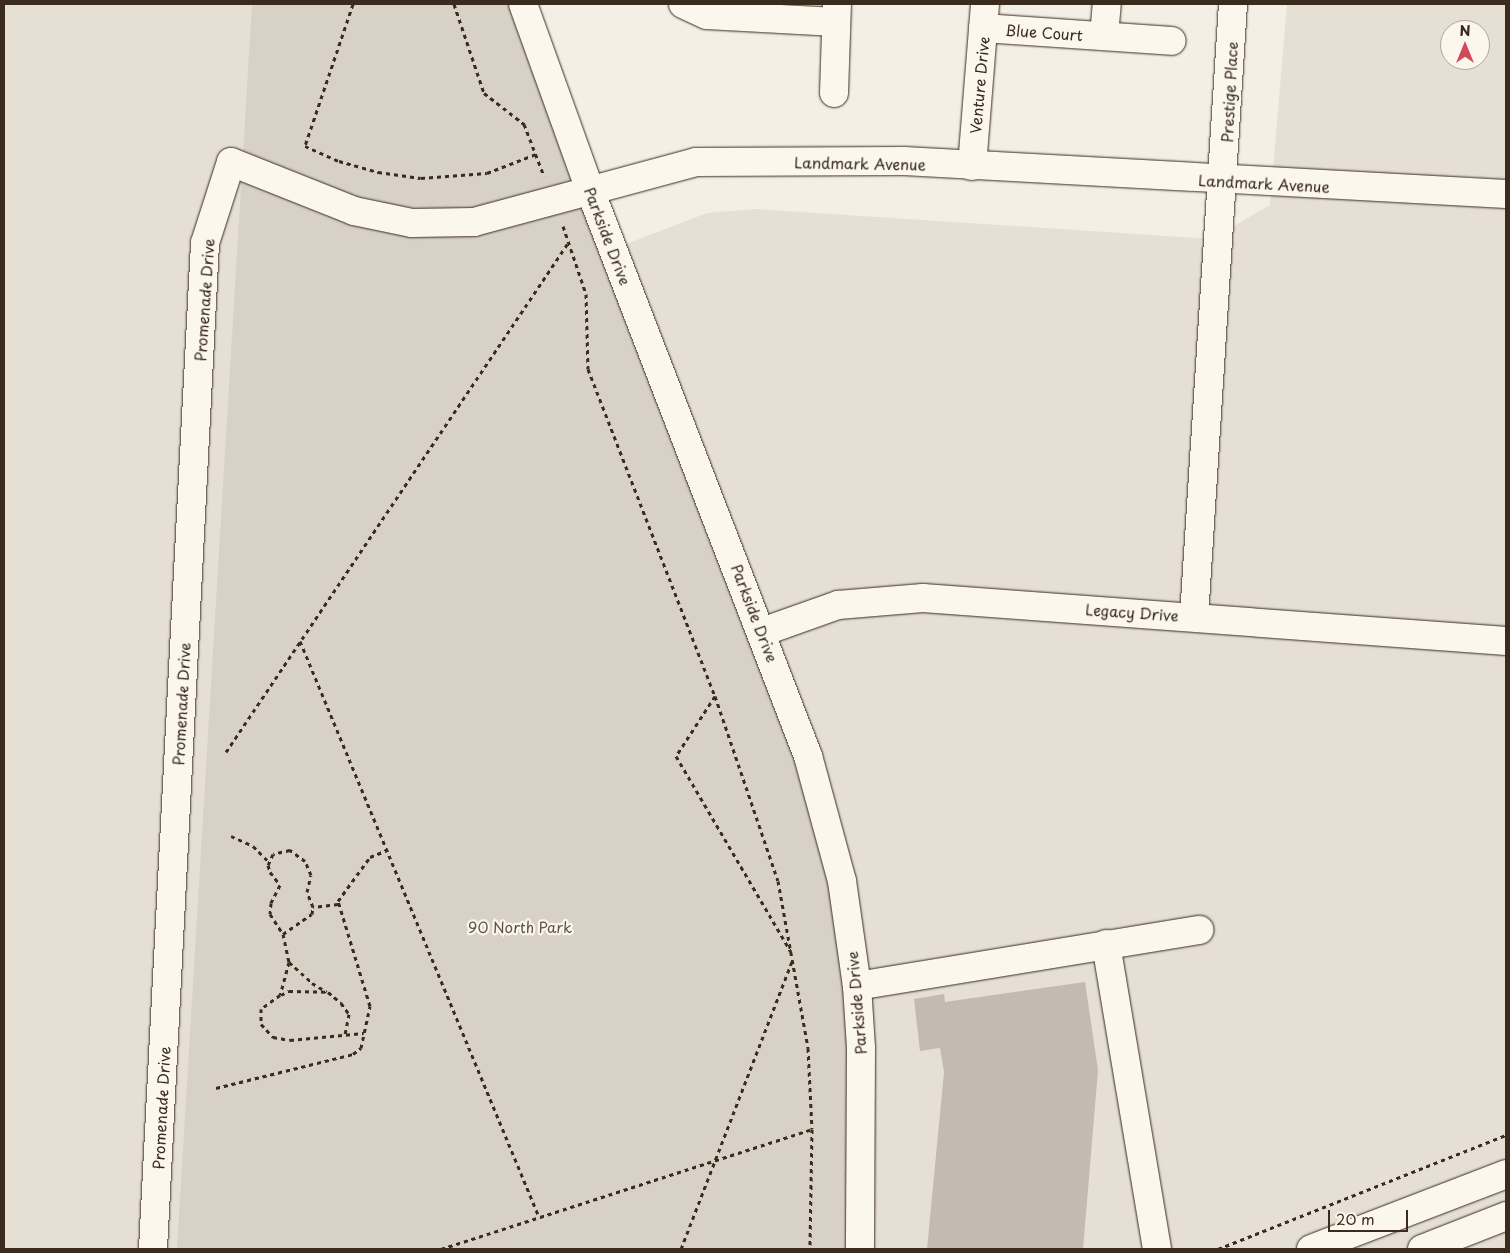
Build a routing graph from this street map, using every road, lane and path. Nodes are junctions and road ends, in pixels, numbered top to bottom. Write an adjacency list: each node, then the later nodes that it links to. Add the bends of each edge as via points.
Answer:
1 (353, 4): 12 (path, via 305,146 370,170 421,178 487,173)
2 (454, 4): 12 (path, via 484,92 524,124)
3 (523, 4): 16 (street, Parkside Drive)
4 (683, 4): 7 (street, via 707,15)
5 (1107, 4): 9 (street, Blue Court)
6 (1233, 4): 15 (street, Prestige Place)
7 (837, 13): 11 (street)
8 (984, 16): 9 (street, Blue Court); 14 (street, Venture Drive)
9 (1104, 36): 10 (street, Blue Court)
10 (1172, 41)
11 (834, 92)
12 (536, 154): 18 (path)
13 (231, 162): 18 (street, Landmark Avenue, via 354,211 412,223 474,222); 48 (street, Promenade Drive, via 205,243)
14 (972, 166): 15 (street, Landmark Avenue); 16 (street, Landmark Avenue, via 904,162 696,162)
15 (1224, 181): 17 (street, Landmark Avenue); 20 (street, Prestige Place)
16 (590, 190): 18 (street, Landmark Avenue); 21 (street, Parkside Drive)
17 (1506, 194)
18 (554, 201): 19 (path)
19 (568, 242): 22 (path); 24 (path, via 586,294 588,369)
20 (1194, 616): 21 (street, Legacy Drive, via 923,598 838,604); 23 (street, Legacy Drive)
21 (762, 632): 36 (street, Parkside Drive, via 808,756 842,881)
22 (300, 641): 25 (path); 27 (path)
23 (1506, 641)
24 (715, 696): 34 (path, via 771,853); 34 (path, via 676,756)
25 (226, 752)
26 (231, 836): 28 (path, via 253,846)
27 (387, 850): 29 (path, via 370,857); 47 (path)
28 (269, 862): 30 (path, via 272,854 290,850 305,861 311,875 307,892); 32 (path, via 270,872 280,885 271,903 270,914)
29 (338, 904): 30 (path); 39 (path, via 370,1006)
30 (313, 906): 32 (path, via 312,914)
31 (1198, 930): 33 (street)
32 (284, 934): 35 (path)
33 (1106, 944): 36 (street); 53 (street)
34 (793, 956): 42 (path, via 808,1048); 44 (path)
35 (289, 962): 37 (path, via 312,984); 38 (path)
36 (858, 986): 52 (street, Parkside Drive, via 861,1048)
37 (328, 992): 38 (path, via 289,991); 40 (path, via 342,1003 349,1014)
38 (280, 996): 40 (path, via 261,1009 261,1024 273,1037 290,1040)
39 (364, 1033): 40 (path); 41 (path, via 361,1048 353,1054)
40 (345, 1035)
41 (216, 1088)
42 (812, 1129): 44 (path); 51 (path)
43 (1506, 1135): 54 (path)
44 (715, 1160): 47 (path); 50 (path)
45 (1506, 1174): 55 (street)
46 (1506, 1216): 56 (street)
47 (539, 1217): 49 (path)
48 (153, 1249)
49 (441, 1249)
50 (681, 1249)
51 (810, 1249)
52 (860, 1249)
53 (1157, 1249)
54 (1218, 1249)
55 (1311, 1249)
56 (1422, 1249)

